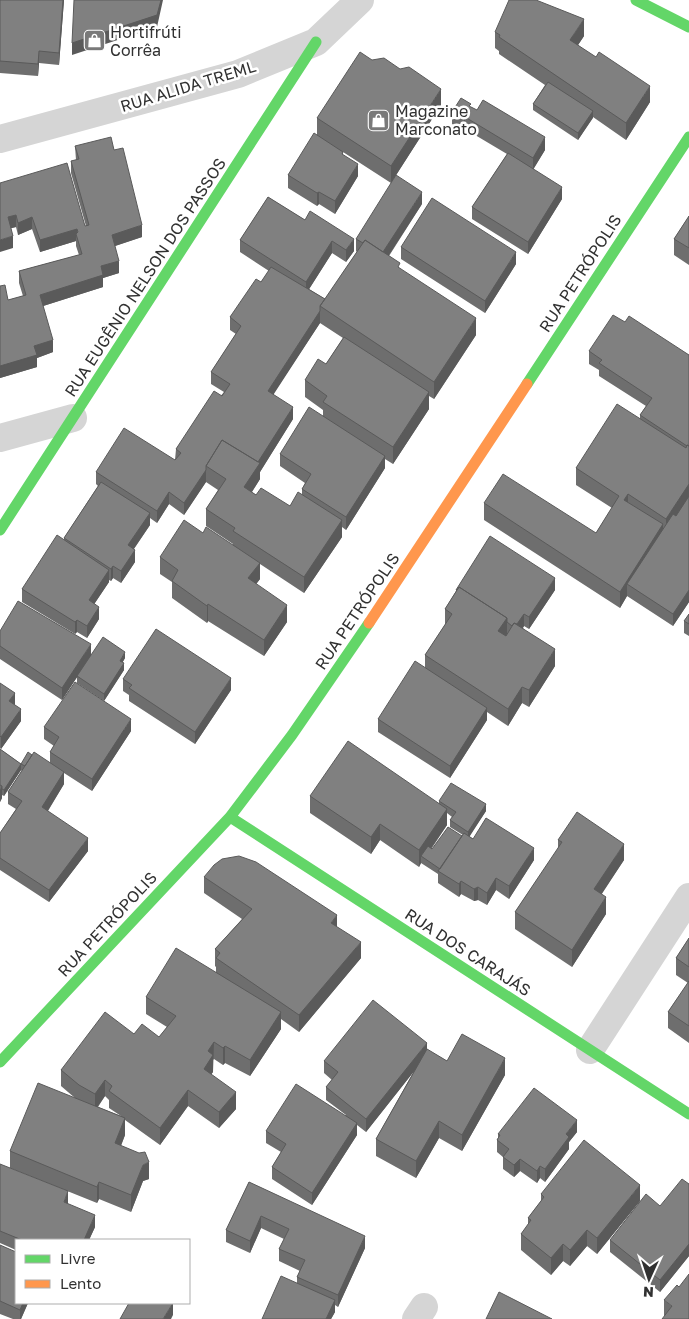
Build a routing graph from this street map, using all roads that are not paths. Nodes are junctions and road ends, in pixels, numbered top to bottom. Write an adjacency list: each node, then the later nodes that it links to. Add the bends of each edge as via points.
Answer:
1 (360, 0): 4 (street, RUA ALIDA TREML)
2 (636, 0): 3 (street)
3 (689, 28)
4 (316, 42): 6 (street, RUA ALIDA TREML, via 238,74); 7 (street, RUA EUGÊNIO NELSON DOS PASSOS)
5 (689, 136): 10 (street, RUA PETRÓPOLIS, via 349,654)
6 (0, 139)
7 (73, 418): 8 (street); 9 (street, RUA EUGÊNIO NELSON DOS PASSOS)
8 (0, 438)
9 (0, 530)
10 (230, 817): 12 (street, RUA DOS CARAJÁS); 13 (street, RUA PETRÓPOLIS)
11 (689, 897): 12 (street)
12 (590, 1050): 14 (street, RUA DOS CARAJÁS)
13 (0, 1062)
14 (689, 1114)

